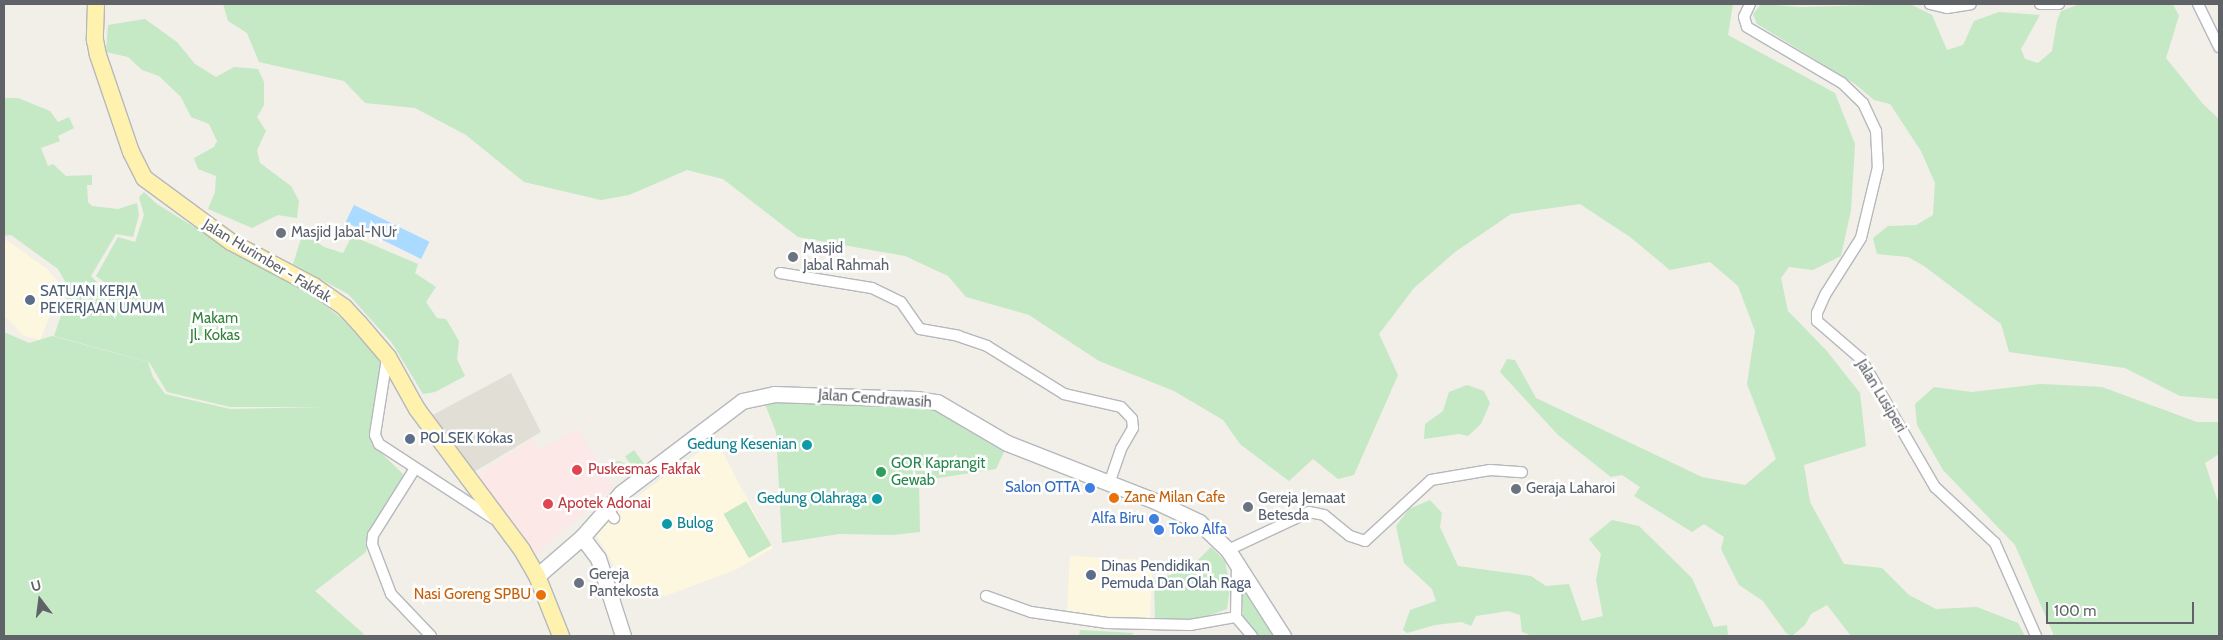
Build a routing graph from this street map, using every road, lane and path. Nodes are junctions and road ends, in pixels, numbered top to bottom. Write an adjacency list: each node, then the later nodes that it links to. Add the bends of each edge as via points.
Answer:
1 (96, 4): 10 (main road, Jalan Hurimber - Fakfak, via 98,55 131,152 144,178 231,242 297,276 344,307)
2 (1750, 4): 26 (street, Jalan Lusiperi, via 1744,17 1748,27 1842,83 1863,103 1876,131 1878,167 1862,238 1817,313 1818,323 1861,359 1935,487 1995,543)
3 (1930, 4): 4 (street, via 1947,8)
4 (1971, 4)
5 (2040, 4): 6 (street)
6 (2059, 4)
7 (2198, 4): 8 (street)
8 (2219, 47)
9 (780, 274): 13 (street, via 844,281 872,288 901,302 920,329 988,346 1064,394 1121,407 1132,419 1133,428 1121,448)
10 (388, 357): 11 (street, via 376,435 382,448); 14 (main road, Jalan Hurimber - Fakfak, via 417,409)
11 (414, 470): 14 (street); 21 (street, via 373,536 372,544 391,594)
12 (1522, 472): 16 (street, via 1475,471 1432,480 1365,541 1350,536 1324,515 1309,512)
13 (1109, 484): 15 (main road, Jalan Cendrawasih, via 1007,443 931,400 774,394 742,401 665,457); 16 (main road, Jalan Cendrawasih, via 1182,512 1204,526)
14 (504, 524): 18 (main road, Jalan Hurimber - Fakfak)
15 (582, 537): 18 (main road, Jalan Cendrawasih); 23 (main road, via 598,558)
16 (1228, 550): 17 (main road, Jalan Cendrawasih)
17 (1237, 566): 20 (street); 25 (main road, Jalan Cendrawasih)
18 (537, 576): 22 (main road, Jalan Hurimber - Fakfak)
19 (986, 596): 20 (street, via 1031,612 1107,623 1190,625)
20 (1236, 617): 24 (street)
21 (431, 636)
22 (561, 636)
23 (623, 636)
24 (1252, 636)
25 (1284, 636)
26 (2036, 636)

